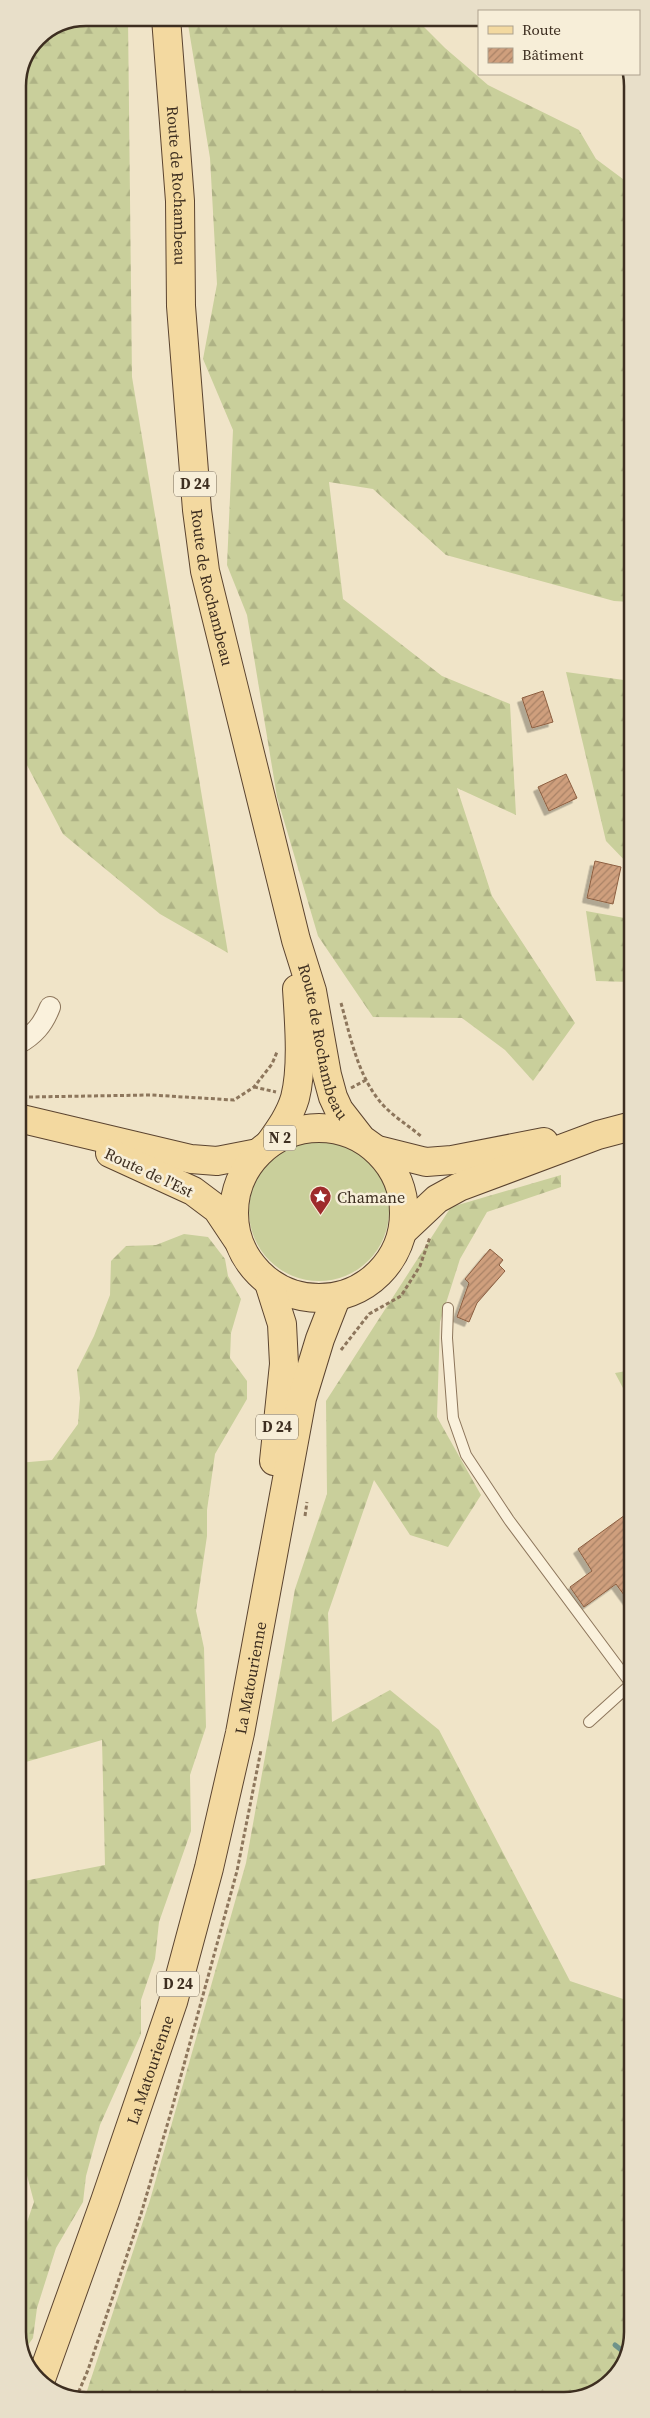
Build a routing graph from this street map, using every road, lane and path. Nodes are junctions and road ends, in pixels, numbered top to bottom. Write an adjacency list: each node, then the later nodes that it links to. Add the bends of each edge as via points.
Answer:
1 (167, 26): 2 (main road, Route de Rochambeau / D 24, via 180,201 181,306 205,571)
2 (296, 940): 11 (main road, Route de Rochambeau / D 24, via 312,991 333,1097 339,1110); 12 (main road, Route de Rochambeau / D 24, via 300,1043 296,1088 287,1119)
3 (341, 1003): 10 (path, via 366,1080 379,1100)
4 (50, 1007): 5 (street, via 44,1022)
5 (26, 1039)
6 (280, 1093): 7 (path, via 254,1087 234,1100 152,1095)
7 (29, 1113): 12 (main road, Route de l'Est / N 2, via 192,1160 217,1161); 14 (main road, Route de l'Est / N 2, via 193,1191 217,1209)
8 (624, 1128): 9 (main road, N 2)
9 (598, 1135): 11 (main road, N 2, via 426,1162); 13 (main road, N 2, via 459,1187 437,1199)
10 (424, 1140)
11 (369, 1144): 12 (main road, N 2, via 338,1129 314,1127 291,1132); 13 (main road, N 2, via 395,1174 404,1201)
12 (264, 1148): 14 (main road, N 2, via 244,1172 236,1195 234,1218)
13 (403, 1231): 16 (main road, N 2, via 395,1254 380,1274 360,1290)
14 (239, 1242): 15 (main road, N 2, via 251,1265)
15 (269, 1283): 16 (main road, N 2, via 290,1294 313,1300); 18 (main road, La Matourienne / D 24, via 282,1324 284,1364)
16 (336, 1298): 18 (main road, La Matourienne / D 24, via 302,1398)
17 (448, 1308): 19 (lane, via 453,1418 466,1455 509,1520)
18 (268, 1573): 22 (main road, La Matourienne / D 24, via 240,1733 209,1868 173,2002)
19 (624, 1676)
20 (624, 1690): 21 (lane)
21 (589, 1722)
22 (43, 2373)

